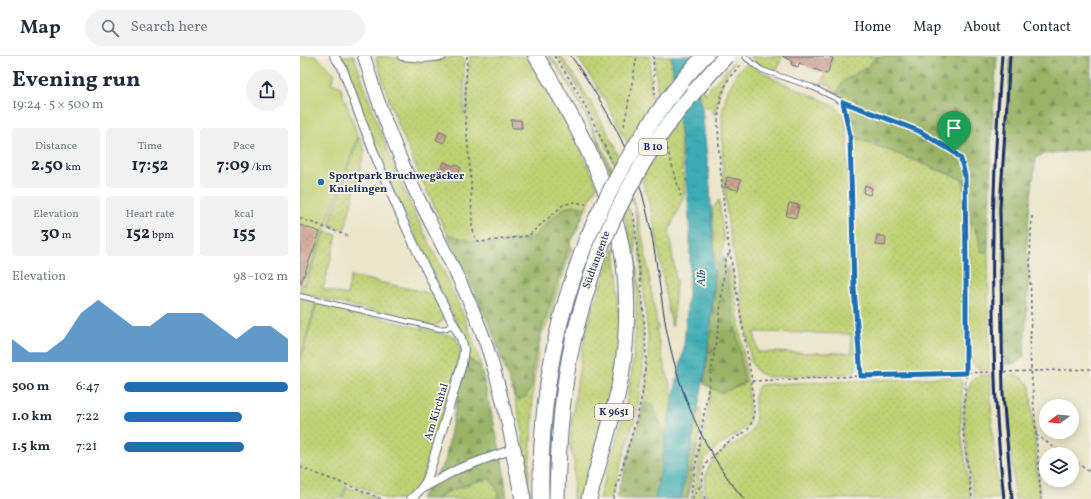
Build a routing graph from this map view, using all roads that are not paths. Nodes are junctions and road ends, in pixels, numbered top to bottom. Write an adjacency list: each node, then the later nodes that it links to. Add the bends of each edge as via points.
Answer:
1 (334, 56): 11 (street, via 342,67 370,145 391,193)
2 (364, 56): 12 (main road, via 397,150 478,322 499,386)
3 (402, 56): 4 (street)
4 (442, 56)
5 (536, 56): 18 (highway, K 9651, via 565,105 596,167 618,232 623,265 626,323 622,375 615,410)
6 (704, 56): 16 (highway, Südtangente / B 10, bridge, via 670,95 644,131 603,202 586,241 565,302 551,366 543,429)
7 (726, 56): 17 (highway, Südtangente / B 10, bridge, via 685,103 659,138 616,212 600,249 586,291 568,369 560,430)
8 (746, 57): 9 (lane, via 762,70 812,87)
9 (843, 102)
10 (300, 296): 11 (lane, via 440,329)
11 (453, 324): 13 (street, Am Kirchtal, via 464,349 462,364 434,458)
12 (513, 448): 13 (street, Am Kirchtal, via 458,469); 15 (highway)
13 (420, 490): 14 (street, Am Kirchtal)
14 (412, 499)
15 (523, 499)
16 (540, 499)
17 (557, 499)
18 (589, 499)

